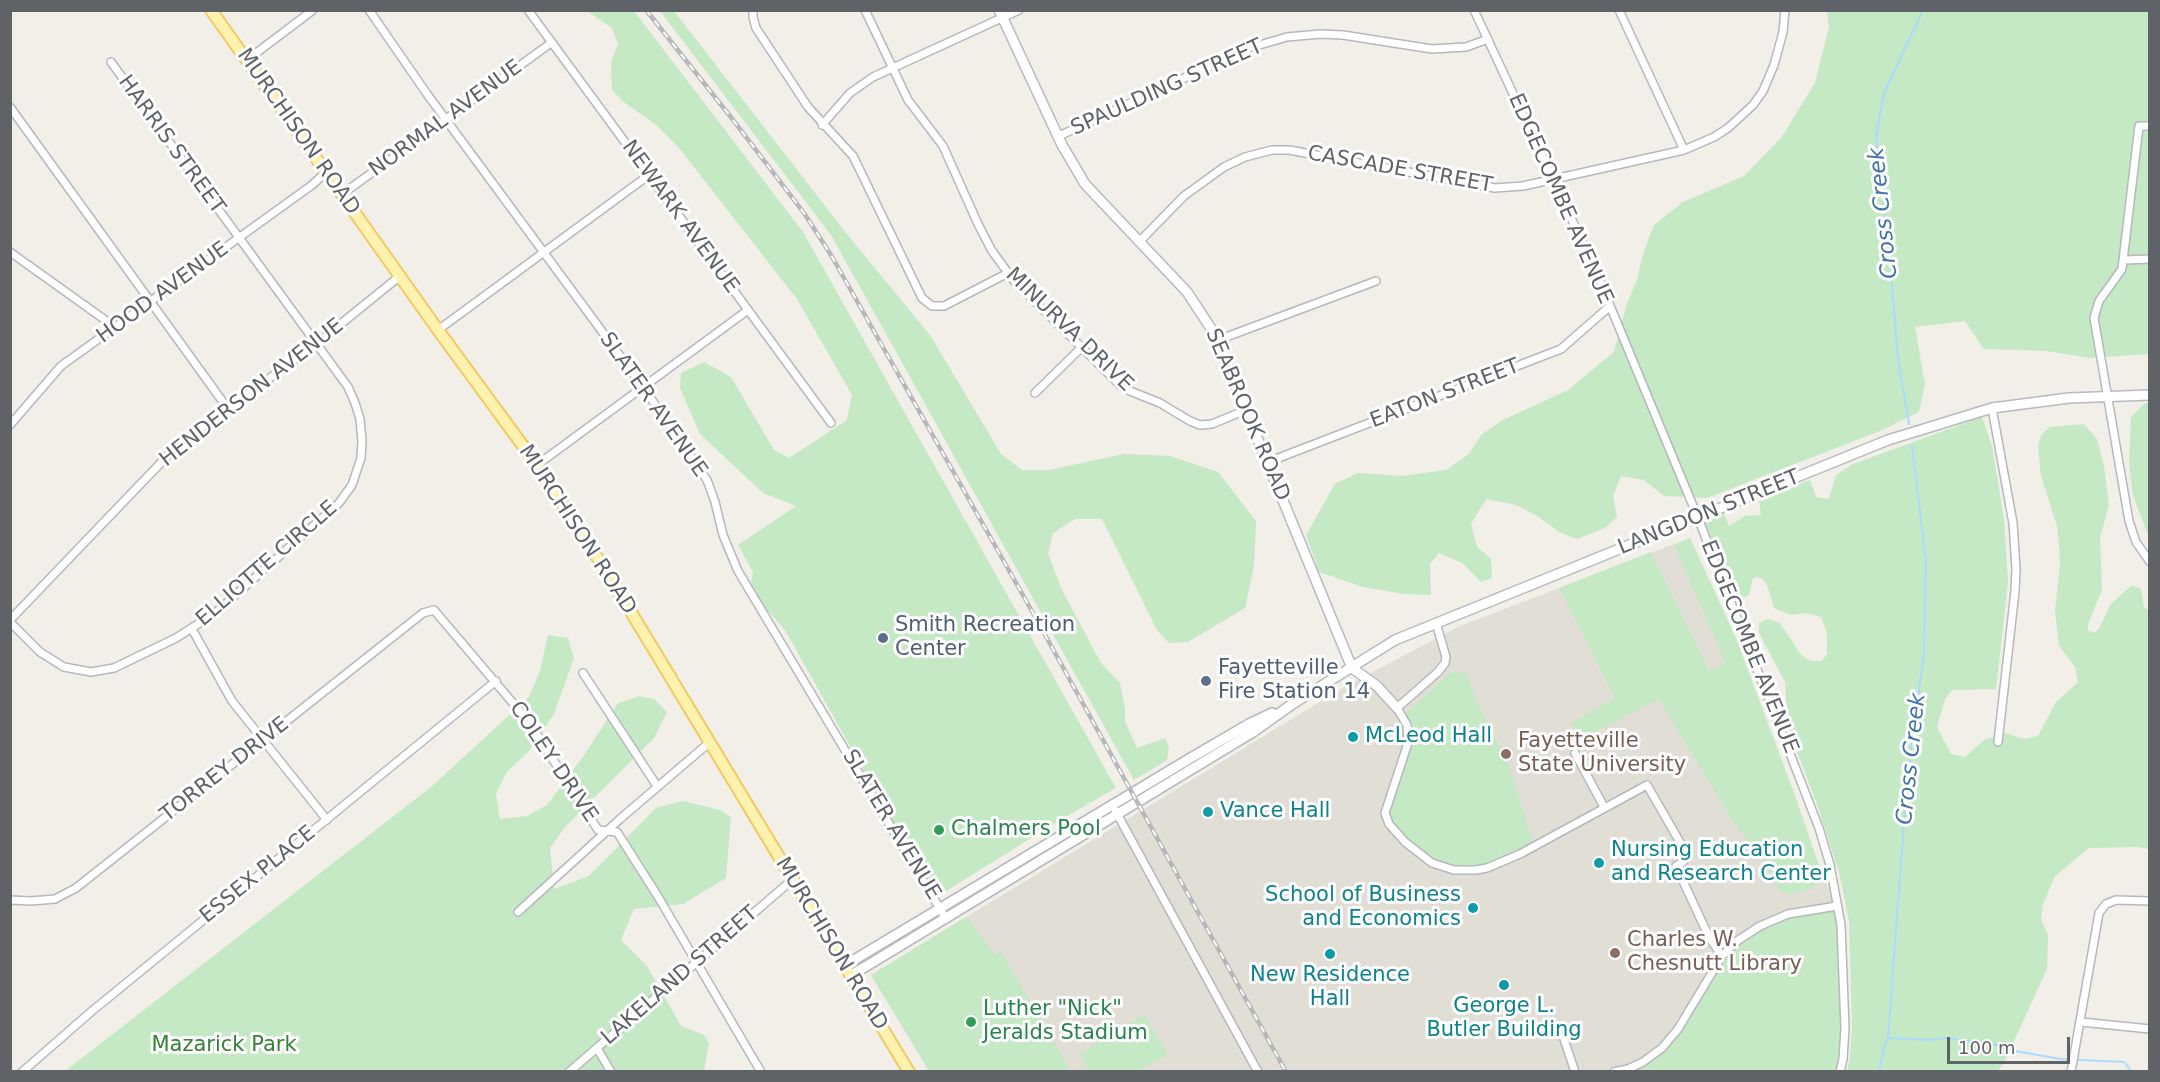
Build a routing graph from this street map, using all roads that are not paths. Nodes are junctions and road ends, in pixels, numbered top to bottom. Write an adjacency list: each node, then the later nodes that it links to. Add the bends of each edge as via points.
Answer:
1 (211, 10): 14 (main road, MURCHISON ROAD)
2 (313, 10): 14 (street)
3 (369, 10): 18 (street, SLATER AVENUE)
4 (528, 10): 13 (street, NEWARK AVENUE)
5 (753, 10): 19 (street, via 756,28)
6 (866, 10): 16 (street, MINURVA DRIVE)
7 (1019, 10): 11 (street)
8 (1474, 10): 12 (street, EDGECOMBE AVENUE)
9 (1619, 10): 22 (street)
10 (1785, 10): 22 (street, CASCADE STREET, via 1774,65 1753,105 1728,128)
11 (1001, 14): 16 (street); 21 (street, SEABROOK ROAD)
12 (1488, 39): 21 (street, SPAULDING STREET, via 1466,47 1432,49 1343,35 1287,37 1249,48); 25 (street, EDGECOMBE AVENUE)
13 (551, 42): 18 (street, NORMAL AVENUE); 24 (street, NEWARK AVENUE)
14 (248, 60): 23 (main road, MURCHISON ROAD)
15 (111, 62): 27 (street, HARRIS STREET)
16 (891, 68): 19 (street, via 850,93); 33 (street, MINURVA DRIVE, via 917,114 943,146 978,224)
17 (10, 107): 36 (street)
18 (446, 119): 26 (street, NORMAL AVENUE); 30 (street, SLATER AVENUE)
19 (822, 125): 33 (street, via 853,156 927,303 944,306)
20 (2150, 126): 32 (street, via 2139,126)
21 (1059, 136): 28 (street, SEABROOK ROAD, via 1085,184)
22 (1684, 150): 25 (street, CASCADE STREET)
23 (326, 172): 26 (main road, MURCHISON ROAD); 27 (street, HOOD AVENUE)
24 (649, 175): 30 (street); 38 (street, NEWARK AVENUE)
25 (1554, 180): 28 (street, CASCADE STREET, via 1512,188 1483,187 1272,150 1224,167 1184,196); 37 (street, EDGECOMBE AVENUE)
26 (341, 195): 34 (main road, MURCHISON ROAD)
27 (238, 238): 36 (street, HOOD AVENUE); 42 (street, HARRIS STREET)
28 (1139, 242): 41 (street, SEABROOK ROAD, via 1187,292)
29 (10, 252): 39 (street)
30 (543, 253): 40 (street); 44 (street, SLATER AVENUE)
31 (2150, 259): 32 (street)
32 (2124, 260): 47 (street, via 2119,274 2099,301 2094,318)
33 (1008, 273): 43 (street, MINURVA DRIVE)
34 (400, 276): 40 (main road, MURCHISON ROAD); 42 (street, HENDERSON AVENUE)
35 (1376, 281): 41 (street)
36 (151, 302): 39 (street, HOOD AVENUE); 49 (street)
37 (1609, 307): 53 (street, EATON STREET, via 1561,349); 55 (street, EDGECOMBE AVENUE)
38 (748, 310): 44 (street); 51 (street, NEWARK AVENUE)
39 (115, 327): 52 (street, HOOD AVENUE, via 61,366)
40 (438, 330): 54 (main road, MURCHISON ROAD)
41 (1218, 340): 50 (street, SEABROOK ROAD)
42 (316, 344): 49 (street, HENDERSON AVENUE); 60 (street, ELLIOTTE CIRCLE, via 356,403 362,441 352,485 331,511)
43 (1082, 347): 45 (street); 50 (street, MINURVA DRIVE, via 1130,391 1195,424 1212,424)
44 (643, 387): 54 (street); 80 (street, SLATER AVENUE, via 707,480 738,571)
45 (1035, 393)
46 (2150, 395): 47 (street, LANGDON STREET)
47 (2107, 397): 48 (street, LANGDON STREET); 56 (street, via 2129,521 2136,542)
48 (1992, 408): 55 (street, LANGDON STREET, via 1888,440); 68 (street, via 2013,524 2016,569)
49 (228, 409): 58 (street, HENDERSON AVENUE, via 176,447)
50 (1246, 410): 53 (street, SEABROOK ROAD)
51 (831, 423)
52 (10, 425)
53 (1268, 462): 61 (street, SEABROOK ROAD)
54 (537, 465): 67 (main road, MURCHISON ROAD)
55 (1698, 518): 59 (street, LANGDON STREET); 79 (street, EDGECOMBE AVENUE, via 1815,818 1830,865)
56 (2150, 562)
57 (428, 610): 63 (street, COLEY DRIVE, via 437,613); 66 (street, TORREY DRIVE)
58 (10, 621): 60 (street, ELLIOTTE CIRCLE, via 54,662 91,672 114,668)
59 (1436, 623): 61 (street, LANGDON STREET, via 1395,640); 65 (street, via 1445,663)
60 (192, 629): 66 (street, via 232,701)
61 (1352, 668): 64 (street, LANGDON STREET); 65 (street)
62 (583, 673): 70 (street)
63 (496, 681): 74 (street, ESSEX PLACE); 75 (street, COLEY DRIVE, via 530,722 598,830)
64 (1291, 705): 71 (street, LANGDON STREET, via 1249,724); 73 (street, LANGDON STREET)
65 (1398, 708): 72 (street, via 1407,724 1408,743 1385,813 1405,842 1432,863 1454,870 1487,868)
66 (263, 740): 74 (street); 77 (street, TORREY DRIVE, via 65,895 43,901)
67 (710, 742): 70 (street); 76 (main road, MURCHISON ROAD)
68 (1998, 742)
69 (1575, 753): 72 (street)
70 (657, 786): 75 (street)
71 (1112, 806): 73 (street); 80 (street, LANGDON STREET)
72 (1604, 807): 83 (street, via 1647,785 1684,851 1686,857 1676,866)
73 (1118, 816): 82 (street, LANGDON STREET); 96 (street)
74 (327, 820): 91 (street, ESSEX PLACE)
75 (607, 831): 81 (street); 84 (street, COLEY DRIVE, via 617,832)
76 (792, 879): 84 (street, LAKELAND STREET); 85 (main road, MURCHISON ROAD)
77 (10, 900)
78 (2150, 901): 87 (street, via 2116,900 2102,908)
79 (1837, 906): 83 (street, via 1770,921 1751,931); 100 (street, EDGECOMBE AVENUE, via 1845,1028)
80 (940, 907): 82 (street, SLATER AVENUE); 85 (street, LANGDON STREET)
81 (518, 912)
82 (946, 919): 86 (street, LANGDON STREET)
83 (1722, 956): 99 (street, via 1678,1029 1662,1048 1628,1069)
84 (697, 962): 90 (street, LAKELAND STREET); 94 (street, COLEY DRIVE)
85 (844, 966): 86 (main road, MURCHISON ROAD)
86 (850, 976): 95 (main road, MURCHISON ROAD)
87 (2081, 1022): 88 (street); 101 (street)
88 (2150, 1029)
89 (1563, 1036): 97 (street)
90 (597, 1048): 92 (street, LAKELAND STREET); 93 (street)
91 (22, 1071)
92 (569, 1071)
93 (611, 1071)
94 (761, 1071)
95 (909, 1071)
96 (1258, 1071)
97 (1575, 1071): 98 (street)
98 (1581, 1071)
99 (1614, 1071)
100 (1840, 1071)
101 (2071, 1071)

